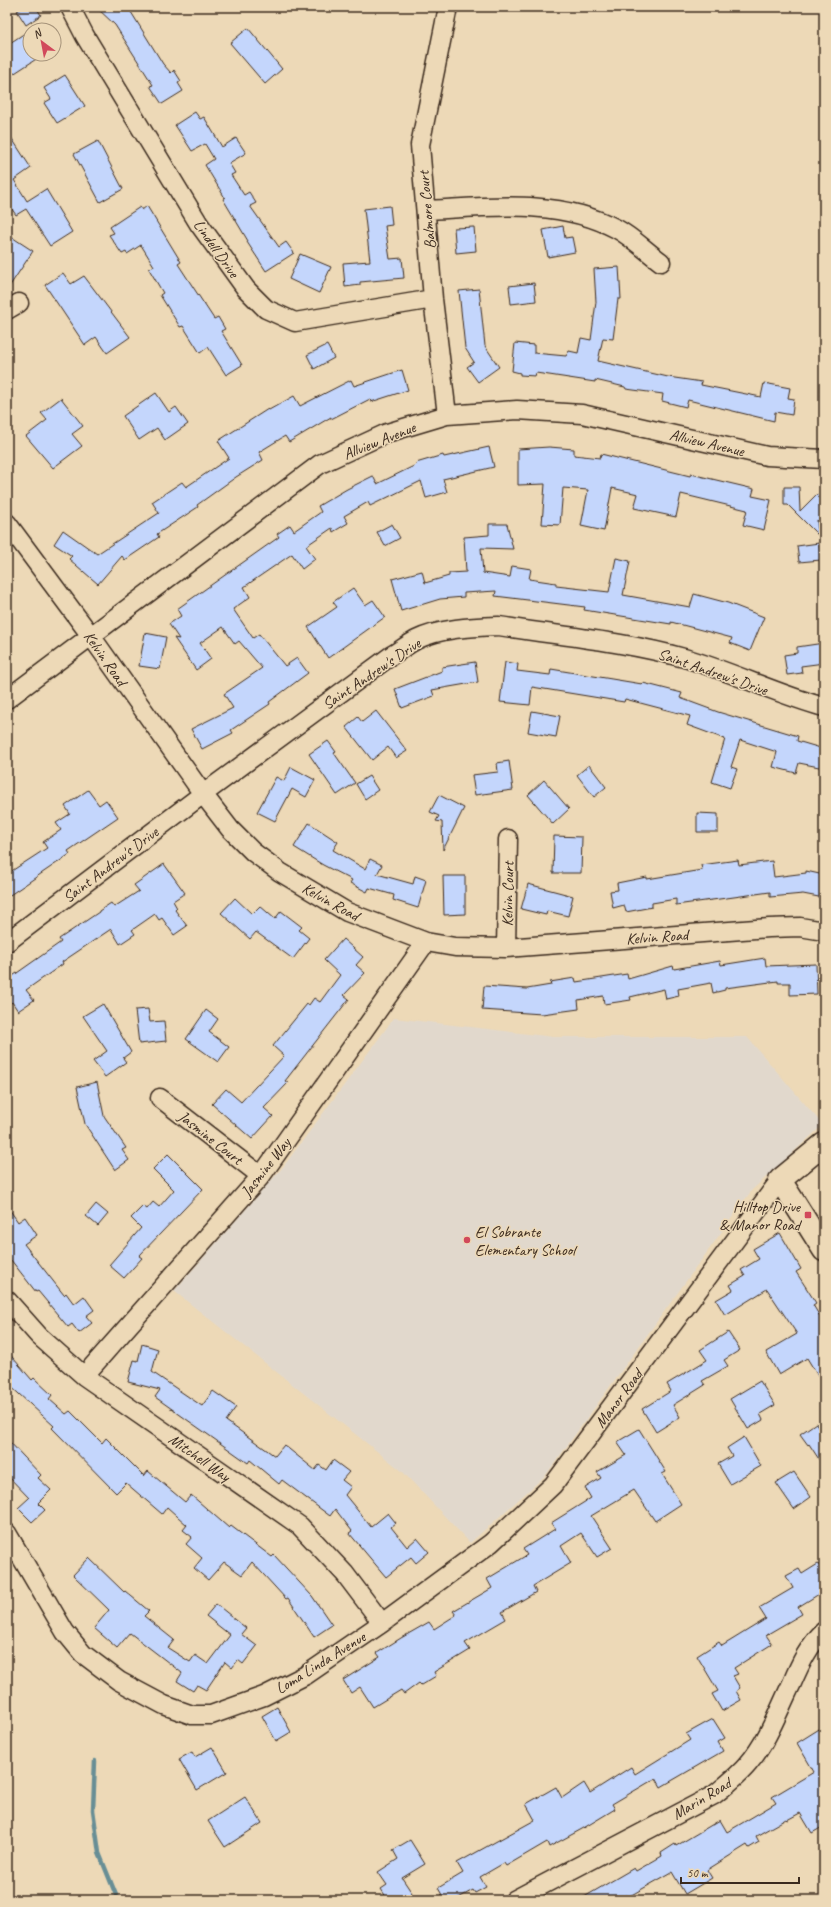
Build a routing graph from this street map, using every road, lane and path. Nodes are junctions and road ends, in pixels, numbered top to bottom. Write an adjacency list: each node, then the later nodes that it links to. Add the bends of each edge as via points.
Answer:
1 (70, 7): 5 (street, Lindell Drive, via 199,224 246,289 266,309 295,322)
2 (448, 7): 3 (street, Balmore Court, via 420,145)
3 (426, 210): 4 (street, via 524,206 586,217 617,229); 5 (street, Balmore Court)
4 (661, 262)
5 (433, 299): 6 (street, Balmore Court)
6 (447, 415): 7 (street, Allview Avenue, via 516,410 582,414 767,456); 9 (street, Allview Avenue, via 386,433 320,464)
7 (824, 459)
8 (7, 523): 9 (street, Kelvin Road)
9 (91, 636): 10 (street, Allview Avenue); 12 (street, Kelvin Road)
10 (7, 699)
11 (824, 707): 12 (street, Saint Andrew's Drive, via 656,650 499,626 474,627 440,632 416,640)
12 (202, 794): 15 (street, Saint Andrew's Drive); 16 (street, Kelvin Road, via 230,829 253,852 280,872 347,912)
13 (508, 839): 17 (street, Kelvin Court)
14 (824, 931): 17 (street, Kelvin Road, via 800,927 769,928)
15 (7, 942)
16 (426, 942): 17 (street, Kelvin Road, via 455,947); 20 (street, Jasmine Way)
17 (506, 948)
18 (160, 1098): 20 (street, Jasmine Court)
19 (824, 1144): 21 (street, Manor Road)
20 (261, 1176): 24 (street, Jasmine Way)
21 (780, 1180): 22 (street); 26 (street, Manor Road, via 553,1485 490,1543)
22 (824, 1250)
23 (7, 1300): 24 (street, Mitchell Way, via 39,1336)
24 (84, 1376): 26 (street, Mitchell Way, via 300,1526 345,1574)
25 (7, 1533): 26 (street, Loma Linda Avenue, via 65,1632 83,1654 119,1681 164,1705 192,1714 211,1715 264,1696 306,1675)
26 (382, 1623)
27 (824, 1631): 28 (street, Marin Road, via 816,1638 801,1662 761,1745 733,1780 714,1795)
28 (514, 1900)

